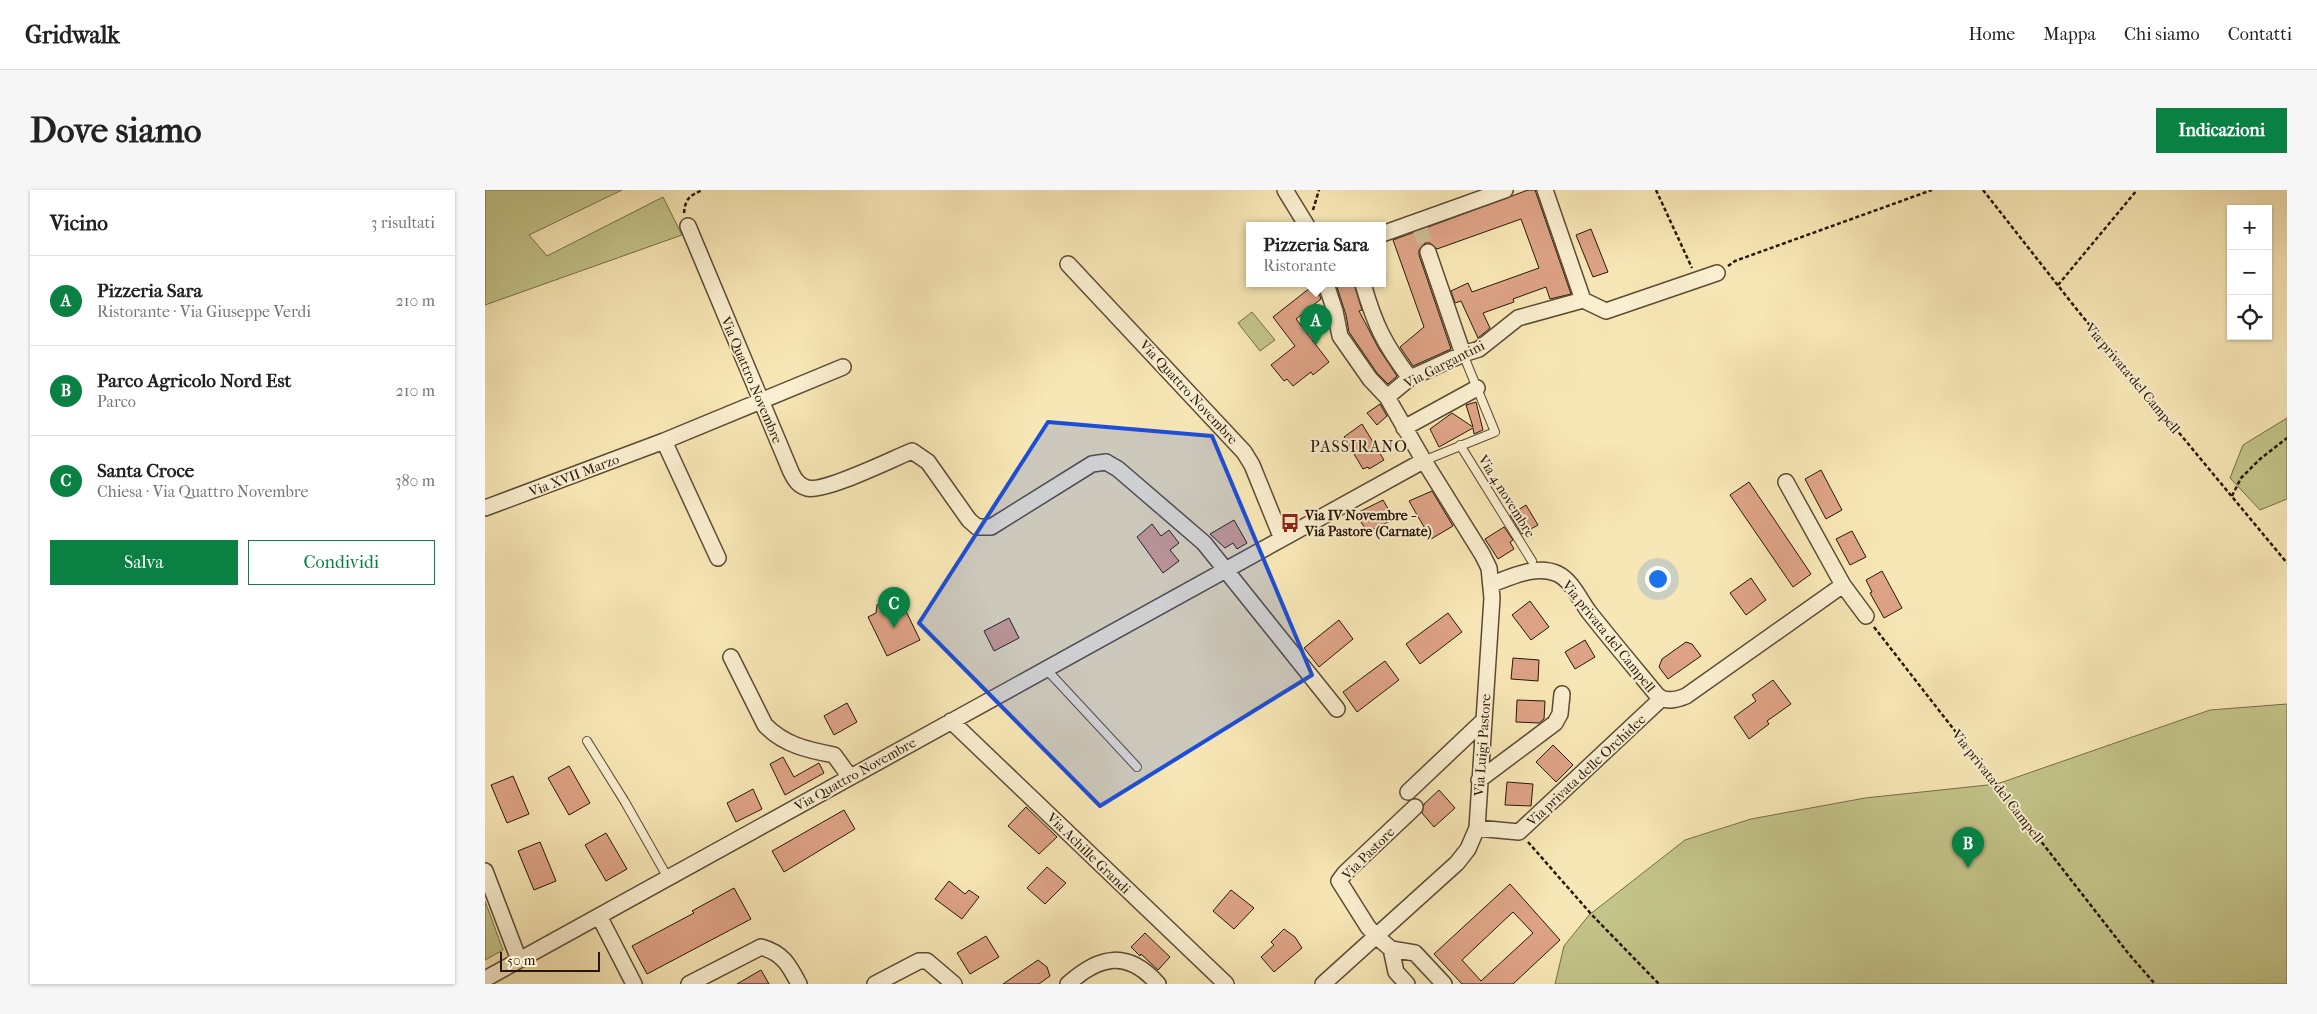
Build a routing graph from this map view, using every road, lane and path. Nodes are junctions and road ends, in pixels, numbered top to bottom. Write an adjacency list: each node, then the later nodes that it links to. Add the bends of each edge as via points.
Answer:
1 (703, 190): 10 (path, via 685,201 683,212)
2 (1285, 190): 9 (street)
3 (1505, 190): 11 (street, via 1419,226)
4 (1545, 190): 19 (street)
5 (1656, 190): 15 (path)
6 (1932, 190): 14 (path, via 1735,261)
7 (1983, 190): 16 (path, Via privata del Campell)
8 (2137, 190): 16 (path)
9 (1305, 222)
10 (688, 226): 25 (street, Via Quattro Novembre)
11 (1386, 233)
12 (1428, 252): 20 (street)
13 (1068, 264): 34 (street, Via Quattro Novembre, via 1244,452)
14 (1717, 273): 15 (street)
15 (1697, 279): 19 (street, via 1606,311)
16 (2057, 285): 32 (path, Via privata del Campell)
17 (1327, 287): 24 (street, Via Luigi Pastore, via 1340,336)
18 (1364, 287): 22 (street, via 1371,314 1384,342)
19 (1583, 300): 20 (street, Via Gargantini, via 1518,318 1479,349)
20 (1463, 354): 22 (street, Via Gargantini); 23 (lane)
21 (843, 367): 25 (street, Via XVII Marzo)
22 (1410, 378): 24 (street, Via Gargantini)
23 (1477, 388): 26 (street); 29 (lane, Via Quattro Novembre, via 1495,432)
24 (1387, 397): 26 (street, Via Luigi Pastore)
25 (761, 401): 28 (street, Via XVII Marzo); 38 (street, Via Quattro Novembre, via 798,484 809,488 825,487 912,451 928,462 977,528 991,527 1092,464 1106,462 1205,543)
26 (1404, 428): 30 (street, Via Luigi Pastore)
27 (2287, 438): 32 (path, via 2241,478)
28 (663, 441): 33 (street, Via XVII Marzo); 35 (street)
29 (1460, 445): 30 (lane, Via Quattro Novembre); 36 (lane, Via 4 novembre)
30 (1423, 461): 34 (street, Via Quattro Novembre); 39 (street, Via Luigi Pastore, via 1482,554 1489,568)
31 (1786, 482): 40 (street)
32 (2232, 497): 37 (path, Via privata del Campell)
33 (485, 508)
34 (1282, 539): 38 (street, Via Quattro Novembre)
35 (718, 558)
36 (1532, 561)
37 (2287, 563)
38 (1225, 570): 43 (street, Via Quattro Novembre); 46 (street, Via Quattro Novembre)
39 (1491, 584): 45 (street, Via privata del Campell, via 1524,572 1542,570 1559,574); 48 (street, Via Luigi Pastore)
40 (1843, 585): 41 (street); 45 (street, Via privata del Campell, via 1686,696)
41 (1866, 616): 76 (path, Via privata del Campell)
42 (731, 657): 51 (street, via 765,725 791,744 834,755)
43 (1046, 669): 47 (street, Via Quattro Novembre); 50 (lane)
44 (1562, 694): 52 (street, via 1560,714 1555,723)
45 (1661, 699): 56 (street, Via privata delle Orchidee)
46 (1337, 709)
47 (951, 721): 51 (street, Via Quattro Novembre); 71 (street, Via Achille Grandi)
48 (1483, 721): 52 (street, Via Luigi Pastore); 53 (street)
49 (587, 741): 58 (lane)
50 (1137, 768)
51 (850, 777): 58 (street, Via Quattro Novembre)
52 (1479, 780): 55 (street, Via Luigi Pastore)
53 (1408, 792)
54 (1415, 807): 60 (street, Via Pastore, via 1339,882)
55 (1477, 828): 56 (street, Via privata delle Orchidee); 60 (street, Via Luigi Pastore, via 1468,849 1457,863)
56 (1519, 832): 75 (path, via 1592,915)
57 (485, 871): 62 (street)
58 (668, 878): 59 (street, Via Quattro Novembre)
59 (599, 916): 62 (street, Via Quattro Novembre); 64 (street)
60 (1376, 936): 61 (street, Via Pastore); 72 (street, Via Luigi Pastore)
61 (1391, 949): 73 (street, via 1396,972); 74 (street, via 1415,953)
62 (519, 960): 63 (street, Via Quattro Novembre)
63 (485, 979)
64 (634, 984)
65 (689, 984): 66 (street, via 761,947 776,951)
66 (799, 984)
67 (875, 984): 68 (street, via 919,961 927,961)
68 (954, 984)
69 (1067, 984): 70 (street, via 1097,963 1112,959 1143,968)
70 (1158, 984)
71 (1226, 984)
72 (1323, 984)
73 (1407, 984)
74 (1444, 984)
75 (1659, 984)
76 (2155, 984)

